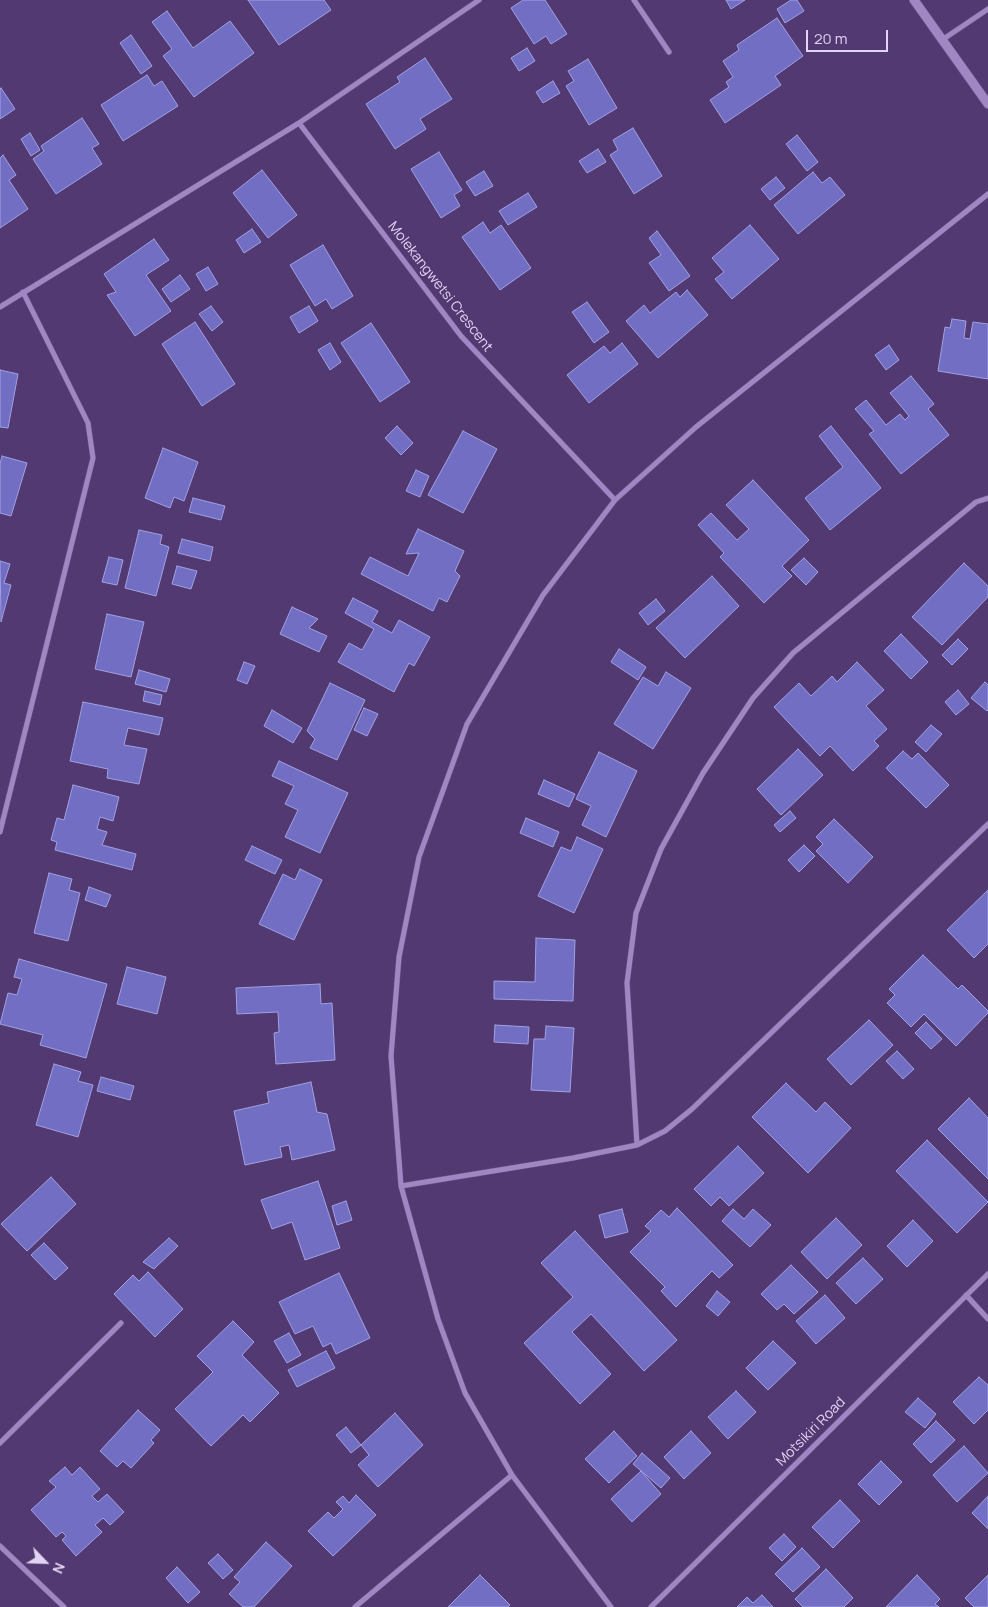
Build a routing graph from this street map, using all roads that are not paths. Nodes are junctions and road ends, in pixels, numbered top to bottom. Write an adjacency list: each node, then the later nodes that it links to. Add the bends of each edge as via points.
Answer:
1 (479, 0): 8 (street)
2 (634, 0): 6 (street)
3 (914, 0): 5 (street)
4 (988, 9): 5 (street)
5 (942, 41): 7 (street)
6 (669, 52)
7 (988, 104)
8 (299, 123): 10 (street); 13 (street, Molekangwetsi Crescent, via 461,336)
9 (988, 194): 13 (street, via 696,427)
10 (23, 292): 11 (street); 15 (street, via 88,423 93,458)
11 (0, 307)
12 (988, 498): 16 (street, via 976,502 792,654 753,698 702,773 661,849 636,914 627,983)
13 (615, 500): 17 (street, via 543,595 467,724 419,857 399,957 391,1056)
14 (988, 824): 16 (street, via 692,1109)
15 (0, 832)
16 (638, 1145): 17 (street)
17 (402, 1186): 23 (street, via 438,1320 465,1393)
18 (988, 1274): 19 (street, Motsikiri Road)
19 (966, 1295): 20 (street); 28 (street, Motsikiri Road)
20 (988, 1319)
21 (121, 1322): 22 (street)
22 (0, 1443)
23 (512, 1475): 26 (street); 27 (street)
24 (0, 1546): 25 (street)
25 (64, 1607)
26 (355, 1607)
27 (611, 1607)
28 (651, 1607)

